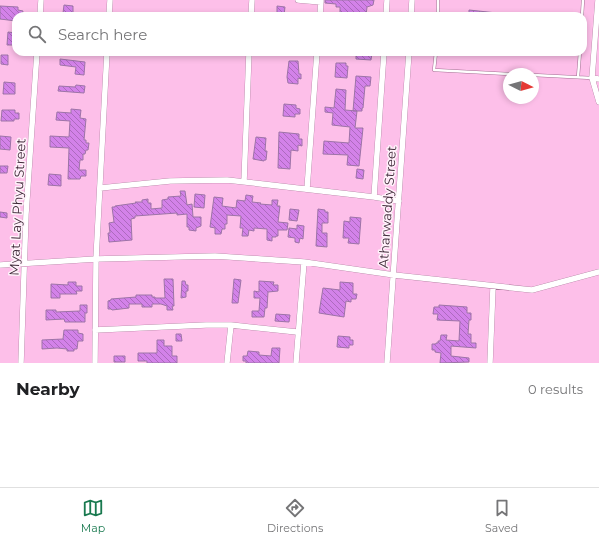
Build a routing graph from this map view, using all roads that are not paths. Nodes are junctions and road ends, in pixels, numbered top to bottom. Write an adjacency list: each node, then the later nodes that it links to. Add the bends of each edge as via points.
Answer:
1 (41, 0): 11 (street)
2 (110, 0): 12 (street)
3 (252, 0): 13 (street)
4 (298, 0): 10 (street)
5 (387, 0): 15 (street)
6 (412, 0): 16 (street)
7 (438, 0): 17 (lane)
8 (583, 0): 18 (lane)
9 (598, 0): 30 (street)
10 (321, 1): 14 (street)
11 (40, 12)
12 (109, 12)
13 (251, 12)
14 (320, 12)
15 (386, 12)
16 (411, 12)
17 (438, 12)
18 (582, 12)
19 (37, 56): 40 (street, Myat Lay Phyu Street)
20 (107, 56): 34 (street)
21 (249, 56): 33 (street)
22 (317, 56): 35 (street)
23 (384, 56): 36 (street)
24 (409, 56): 37 (street, Atharwaddy Street)
25 (436, 56): 27 (lane, via 434,70)
26 (580, 56): 29 (lane)
27 (503, 74)
28 (539, 75): 29 (lane)
29 (578, 78): 30 (lane)
30 (592, 78): 31 (street); 32 (street)
31 (599, 79)
32 (599, 102)
33 (244, 182): 34 (street, via 170,181); 35 (street)
34 (100, 188): 38 (street)
35 (307, 189): 36 (street)
36 (374, 197): 37 (street)
37 (399, 201): 43 (street, Atharwaddy Street)
38 (96, 260): 39 (street, via 215,256); 40 (street); 46 (street)
39 (304, 262): 43 (street); 47 (street)
40 (24, 263): 41 (street); 48 (street, Myat Lay Phyu Street)
41 (0, 265)
42 (599, 272): 44 (street, via 532,290)
43 (394, 275): 44 (street); 52 (street, Atharwaddy Street)
44 (493, 287): 53 (street)
45 (231, 325): 46 (street); 47 (street); 50 (street)
46 (95, 330): 49 (street)
47 (297, 332): 51 (street)
48 (21, 363)
49 (95, 363)
50 (227, 363)
51 (296, 363)
52 (387, 363)
53 (490, 363)

